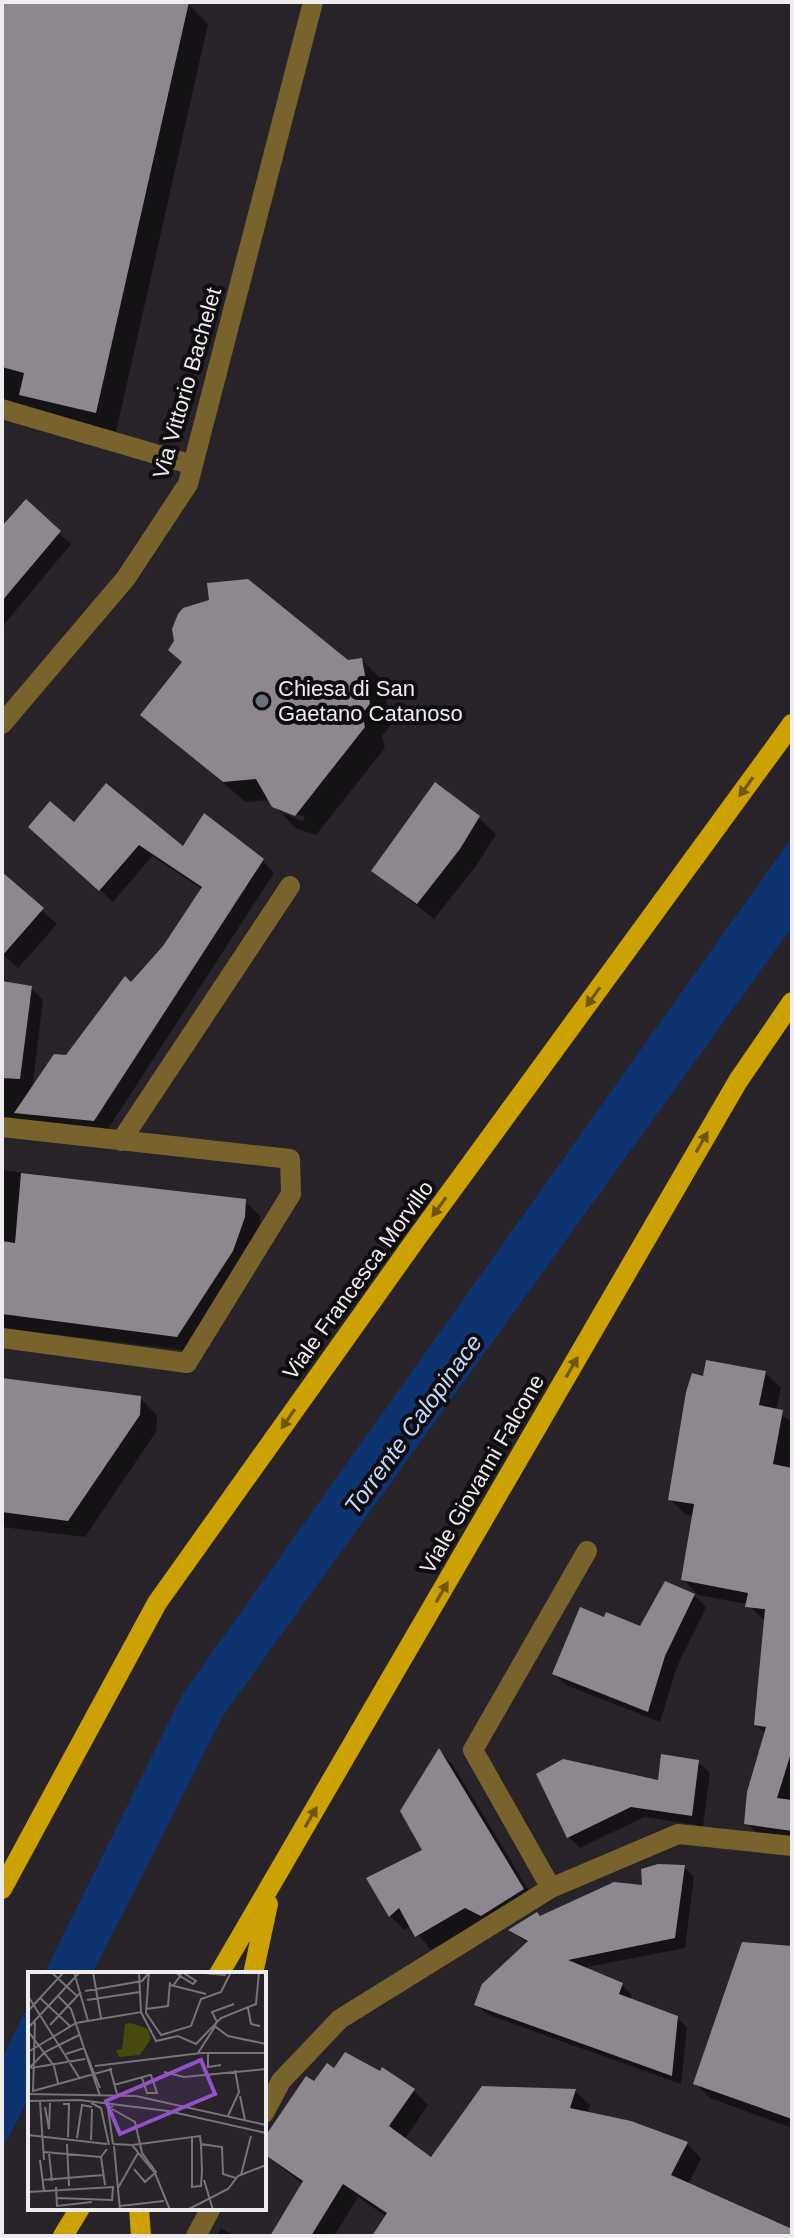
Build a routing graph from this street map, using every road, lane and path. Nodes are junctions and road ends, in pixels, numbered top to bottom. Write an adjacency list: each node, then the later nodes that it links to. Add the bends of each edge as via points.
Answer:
1 (313, 2): 3 (street, Via Vittorio Bachelet)
2 (2, 409): 3 (street)
3 (193, 465): 4 (street, Via Vittorio Bachelet, via 188,484 126,578)
4 (2, 724)
5 (792, 724): 15 (main road, Viale Francesca Morvillo, one-way to 15, via 157,1603)
6 (290, 886): 9 (street)
7 (792, 1002): 13 (main road, Viale Giovanni Falcone, one-way to 7, via 738,1081)
8 (2, 1127): 9 (street)
9 (121, 1141): 10 (street, via 290,1159 291,1194 187,1363)
10 (2, 1338)
11 (587, 1551): 14 (street, via 473,1750)
12 (792, 1846): 14 (street, via 678,1834)
13 (272, 1885): 16 (main road, Viale Giovanni Falcone); 17 (main road)
14 (551, 1888): 18 (street, via 340,2019 281,2081)
15 (2, 1889)
16 (220, 1972)
17 (253, 1972)
18 (266, 2109)
19 (79, 2210): 22 (main road)
20 (139, 2210): 23 (main road)
21 (210, 2210): 24 (street)
22 (63, 2236)
23 (141, 2236)
24 (196, 2236)

